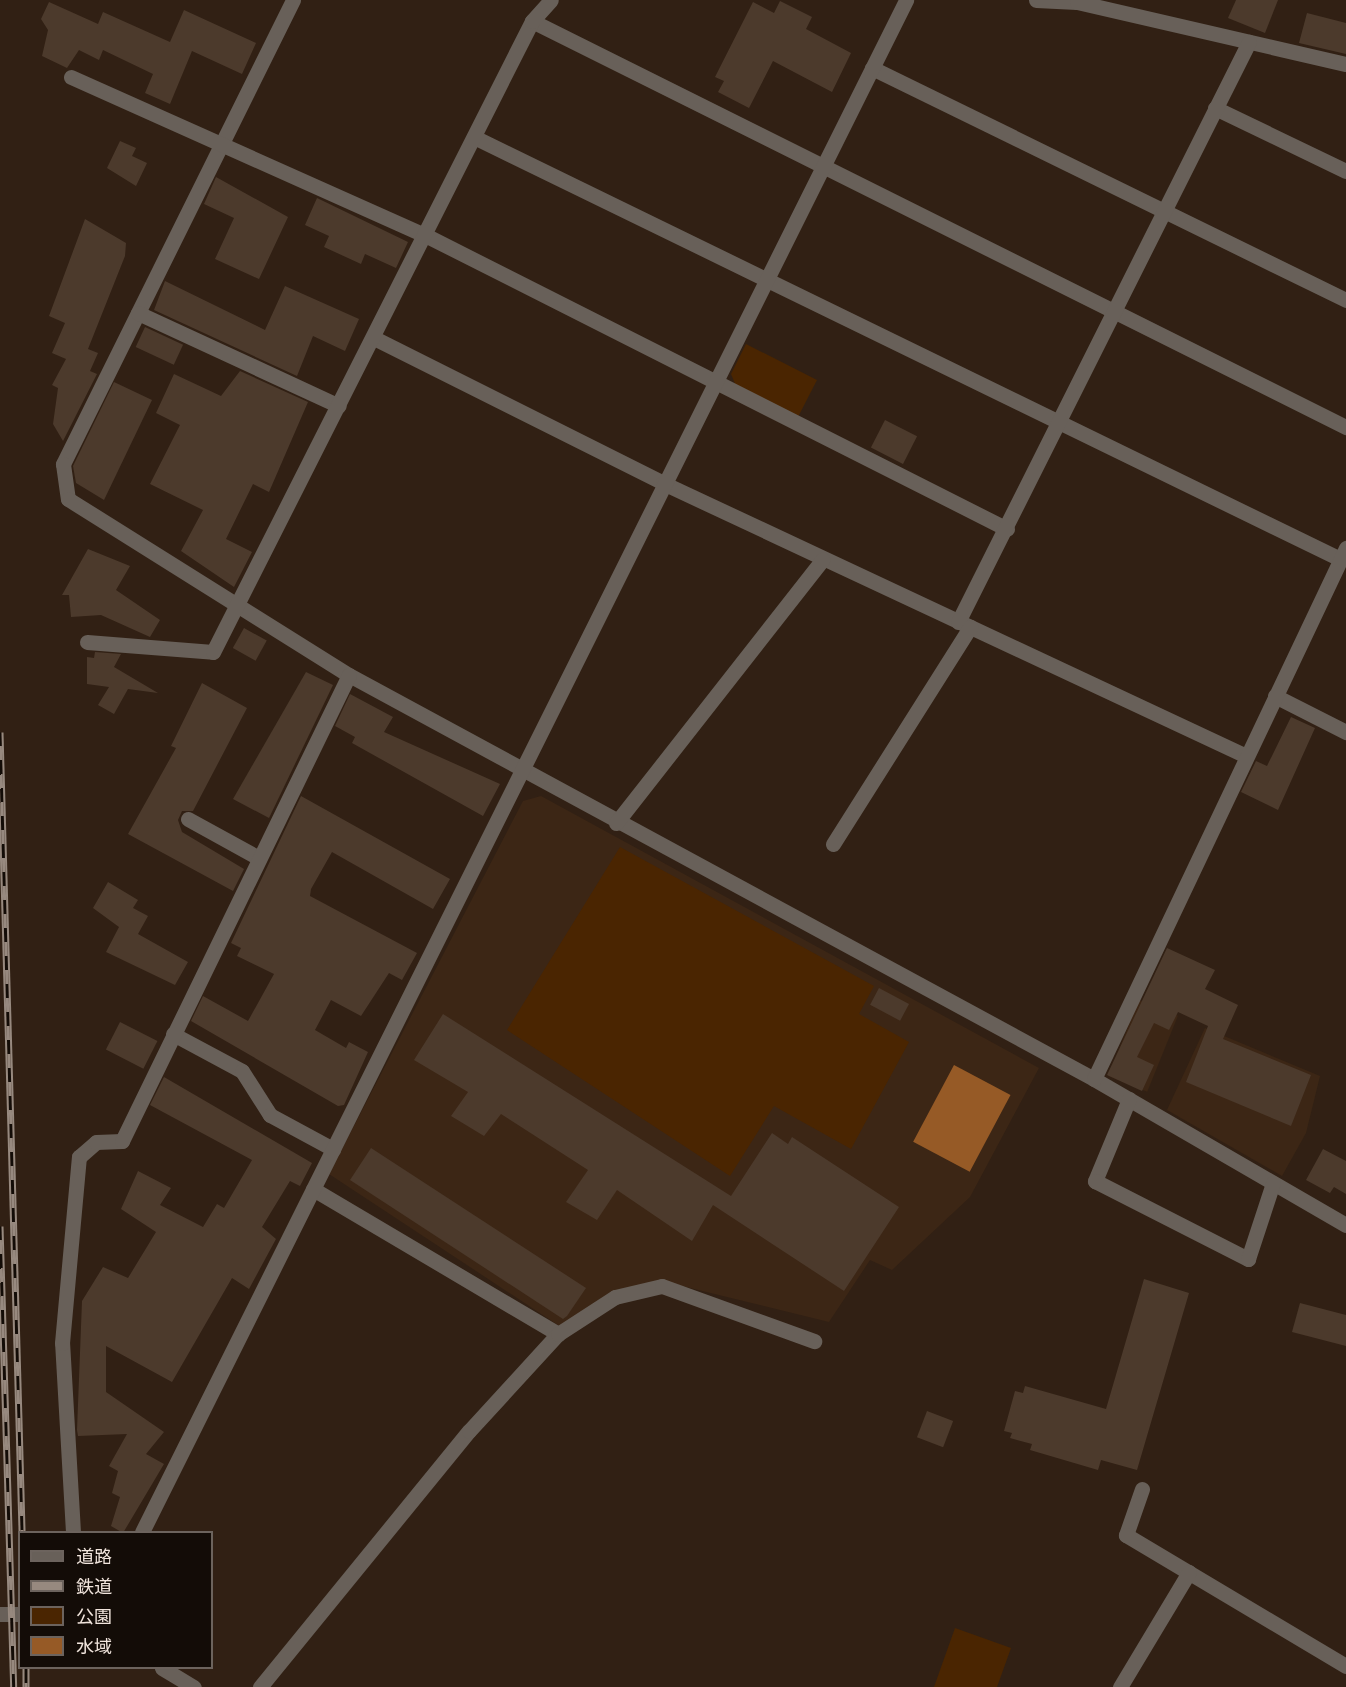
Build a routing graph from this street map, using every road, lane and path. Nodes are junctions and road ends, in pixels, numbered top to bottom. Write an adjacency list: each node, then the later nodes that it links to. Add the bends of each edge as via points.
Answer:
1 (293, 0): 13 (street)
2 (551, 0): 6 (street)
3 (906, 0): 9 (street)
4 (1037, 0): 5 (street)
5 (1079, 1): 7 (street)
6 (532, 21): 12 (street); 14 (street)
7 (1249, 42): 8 (street); 11 (street)
8 (1346, 64)
9 (872, 68): 14 (street); 16 (street)
10 (71, 76): 13 (street)
11 (1215, 108): 15 (street); 16 (street)
12 (474, 137): 17 (street); 18 (street)
13 (222, 143): 17 (street); 21 (street)
14 (821, 166): 18 (street); 20 (street)
15 (1346, 171)
16 (1160, 213): 19 (street); 20 (street)
17 (424, 235): 22 (street); 23 (street)
18 (766, 276): 23 (street); 25 (street)
19 (1346, 300)
20 (1112, 311): 25 (street); 26 (street)
21 (138, 313): 24 (street); 31 (street, via 63,464 68,499)
22 (374, 338): 24 (street); 27 (street)
23 (712, 382): 27 (street); 28 (street)
24 (339, 406): 31 (street)
25 (1059, 417): 28 (street); 29 (street)
26 (1346, 428)
27 (663, 483): 30 (street); 38 (street)
28 (1006, 529): 32 (street)
29 (1343, 553): 35 (street)
30 (823, 559): 32 (street); 40 (street)
31 (238, 605): 33 (street, via 213,652); 34 (street)
32 (964, 625): 37 (street); 41 (street)
33 (87, 642)
34 (349, 675): 38 (street); 42 (street)
35 (1275, 696): 36 (street); 37 (street)
36 (1346, 732)
37 (1246, 756): 44 (street)
38 (522, 771): 40 (street); 46 (street)
39 (188, 819): 42 (street)
40 (616, 823): 44 (street)
41 (833, 844)
42 (257, 856): 43 (street)
43 (173, 1034): 46 (street, via 242,1071 270,1115); 53 (street, via 122,1141 96,1142 79,1157 62,1343)
44 (1094, 1079): 45 (street)
45 (1129, 1099): 47 (street); 47 (street, via 1095,1181 1248,1259)
46 (333, 1149): 48 (street)
47 (1273, 1183): 49 (street)
48 (313, 1189): 50 (street); 54 (street)
49 (1346, 1225)
50 (558, 1334): 51 (street, via 615,1298 662,1286); 61 (street, via 469,1431)
51 (814, 1341)
52 (1143, 1489): 55 (street, via 1126,1535)
53 (73, 1531)
54 (143, 1531)
55 (1189, 1572): 58 (street); 62 (street)
56 (0, 1614): 57 (street)
57 (18, 1614)
58 (1346, 1666)
59 (164, 1669): 60 (street)
60 (194, 1687)
61 (260, 1687)
62 (1120, 1687)

